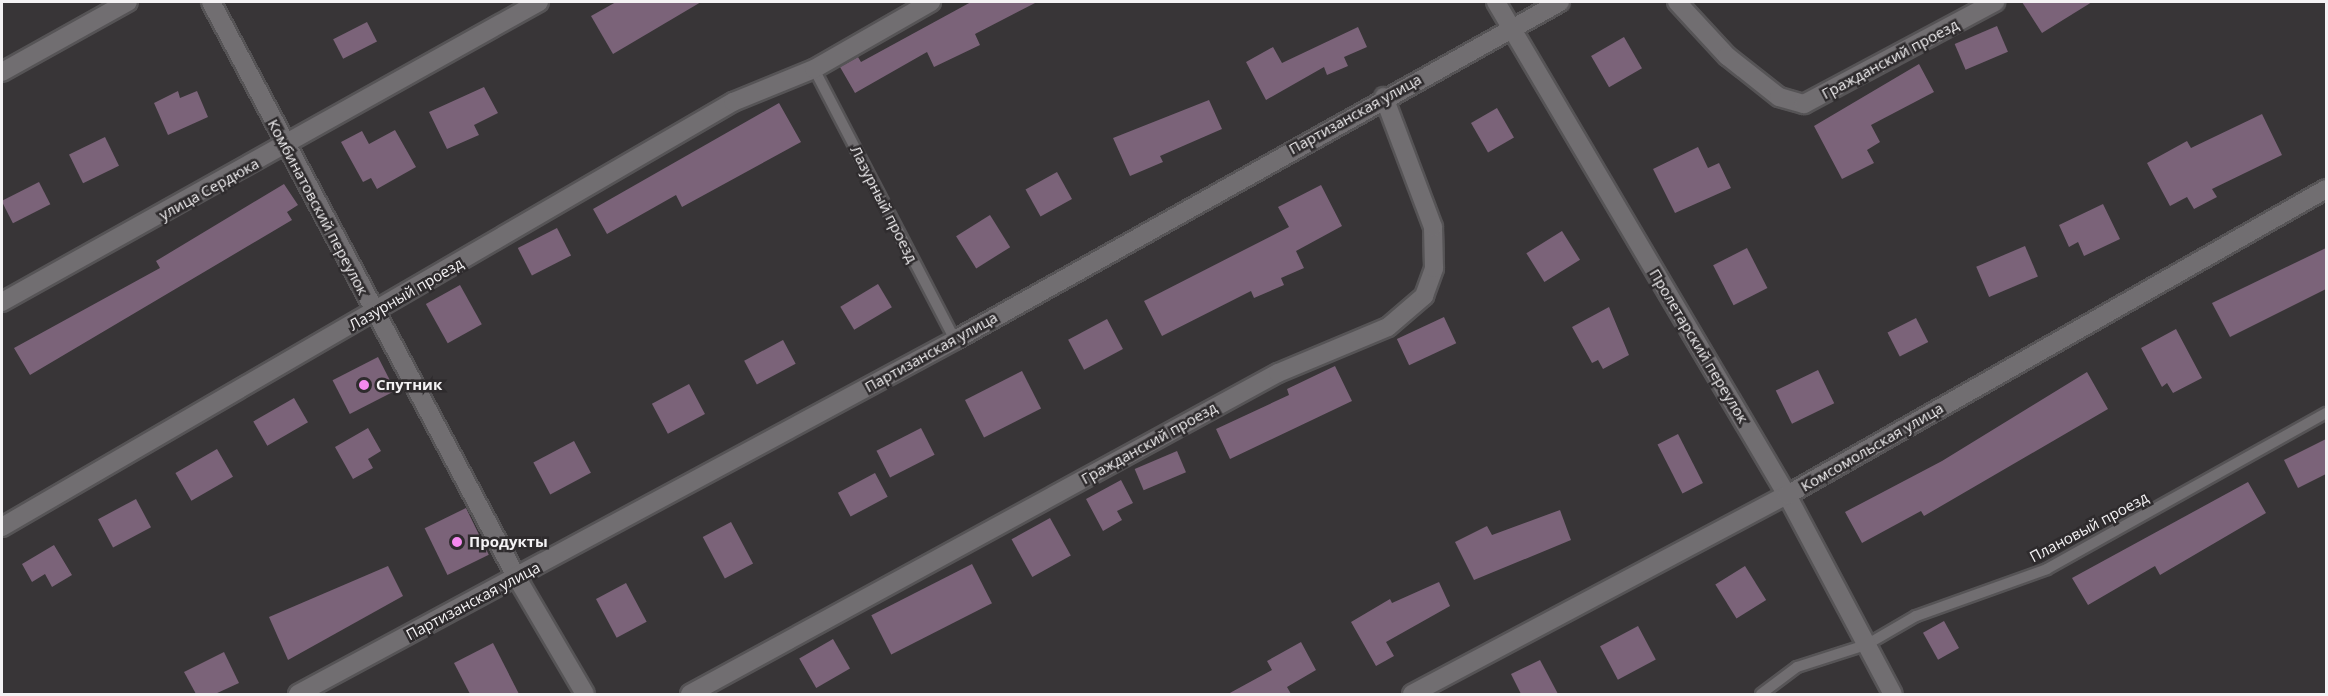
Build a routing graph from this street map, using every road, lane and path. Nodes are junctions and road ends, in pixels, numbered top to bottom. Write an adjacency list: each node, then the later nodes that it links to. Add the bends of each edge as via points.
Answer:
1 (129, 2): 11 (street)
2 (211, 2): 13 (street, Комбинатовский переулок)
3 (539, 2): 13 (street, улица Сердюка)
4 (931, 2): 10 (street, Лазурный проезд)
5 (1496, 2): 9 (street, Пролетарский переулок)
6 (1560, 2): 9 (street, Партизанская улица)
7 (1677, 2): 8 (street, Гражданский проезд, via 1727,56 1779,97 1804,104)
8 (1995, 2)
9 (1510, 27): 12 (street, Партизанская улица); 19 (street, Пролетарский переулок)
10 (814, 69): 16 (street, Лазурный проезд, via 733,102); 17 (lane, Лазурный проезд)
11 (2, 72)
12 (1384, 97): 17 (street, Партизанская улица); 25 (street, Гражданский проезд, via 1433,227 1434,268 1424,296 1388,327 1278,373)
13 (286, 147): 15 (street, улица Сердюка); 16 (street, Комбинатовский переулок)
14 (2326, 189): 19 (street, Комсомольская улица)
15 (2, 302)
16 (374, 312): 20 (street, Лазурный проезд); 21 (street, Комбинатовский переулок)
17 (955, 340): 21 (street, Партизанская улица)
18 (2326, 413): 22 (lane, Плановый проезд, via 2047,570 1916,616)
19 (1787, 495): 22 (street, Пролетарский переулок); 26 (street, Комсомольская улица)
20 (2, 527)
21 (517, 578): 23 (street, Партизанская улица); 24 (street, Комбинатовский переулок)
22 (1866, 645): 27 (lane, Плановый проезд, via 1797,667); 28 (street, Пролетарский переулок)
23 (298, 694)
24 (585, 694)
25 (690, 694)
26 (1412, 694)
27 (1761, 694)
28 (1893, 694)

